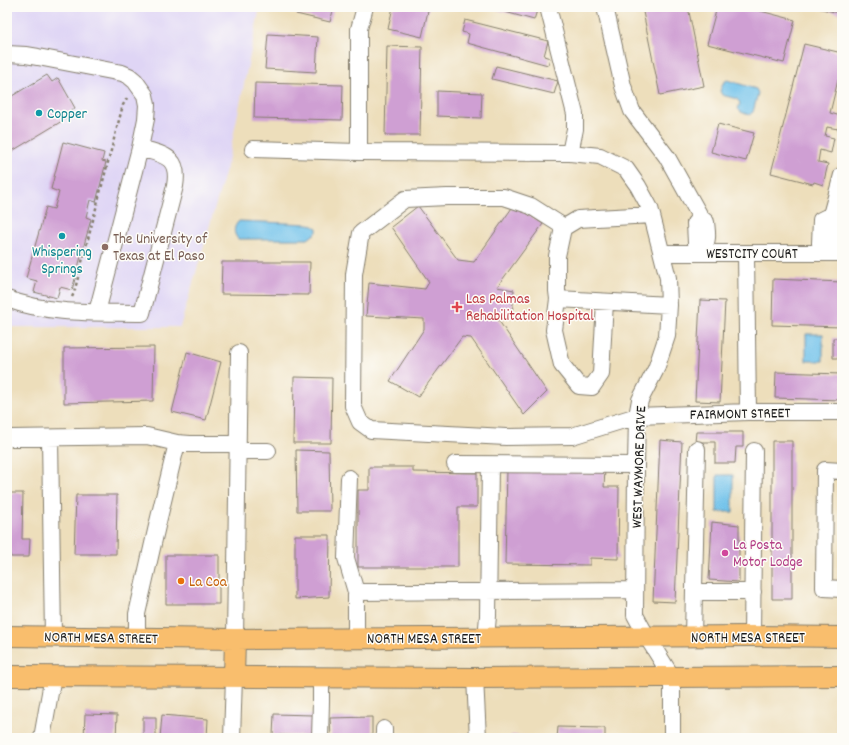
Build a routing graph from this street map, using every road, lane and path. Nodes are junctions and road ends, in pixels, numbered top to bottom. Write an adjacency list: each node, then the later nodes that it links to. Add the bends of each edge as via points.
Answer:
1 (365, 7): 8 (street, via 359,30)
2 (548, 7): 9 (street, via 575,114)
3 (604, 7): 14 (street, via 623,86 632,111 667,157 701,218 695,223 695,235 696,243)
4 (7, 54): 6 (street, via 26,54 129,76 145,96 147,105)
5 (128, 97): 18 (path, via 123,105)
6 (140, 148): 23 (street); 23 (street, via 162,154 174,164 177,178 173,194 142,313)
7 (253, 149): 8 (street, WEST WAYMORE DRIVE)
8 (359, 152): 9 (street, WEST WAYMORE DRIVE)
9 (570, 153): 11 (street, WEST WAYMORE DRIVE, via 600,156 626,168)
10 (842, 175): 13 (street, via 831,215 821,220 820,243)
11 (652, 215): 12 (street, via 578,219); 15 (street, WEST WAYMORE DRIVE)
12 (564, 227): 20 (street, via 557,256); 27 (street, FAIRMONT STREET, via 531,206 504,197 447,196 405,199 361,233 354,274 353,406 360,422 371,430 506,437 572,436)
13 (826, 250): 16 (street, WESTCITY COURT); 17 (street, WESTCITY COURT)
14 (703, 251): 15 (street, WESTCITY COURT); 16 (street, WESTCITY COURT)
15 (662, 253): 22 (street, WEST WAYMORE DRIVE, via 668,278)
16 (746, 253): 25 (street)
17 (842, 253)
18 (71, 298)
19 (7, 299): 23 (street, via 50,310)
20 (558, 299): 21 (street); 21 (street, via 554,330 562,365 579,386 592,387 601,374)
21 (605, 302): 22 (street)
22 (670, 305): 27 (street, WEST WAYMORE DRIVE, via 667,336 656,369 640,400)
23 (98, 312)
24 (239, 353): 31 (street)
25 (748, 412): 26 (street, FAIRMONT STREET); 27 (street, FAIRMONT STREET)
26 (842, 412)
27 (637, 416): 37 (street, WEST WAYMORE DRIVE)
28 (10, 438): 29 (street)
29 (50, 438): 30 (street, via 148,436); 48 (street)
30 (178, 443): 31 (street); 52 (street, via 137,614)
31 (238, 447): 33 (street); 55 (street)
32 (697, 449): 44 (street)
33 (268, 451)
34 (754, 451): 45 (street)
35 (455, 464): 36 (street)
36 (490, 465): 37 (street); 42 (street)
37 (636, 465): 41 (street, WEST WAYMORE DRIVE)
38 (842, 471): 40 (street, via 826,470 824,588)
39 (349, 478): 43 (street, via 346,558)
40 (842, 589)
41 (635, 590): 42 (street); 49 (street, WEST WAYMORE DRIVE, via 635,615)
42 (488, 591): 43 (street); 54 (street)
43 (356, 592): 53 (street)
44 (694, 592): 45 (street); 50 (street)
45 (753, 592): 47 (street)
46 (7, 636): 48 (main road, NORTH MESA STREET)
47 (752, 636): 50 (main road, NORTH MESA STREET); 51 (main road, NORTH MESA STREET)
48 (53, 637): 52 (main road, NORTH MESA STREET)
49 (647, 637): 50 (main road, NORTH MESA STREET); 54 (main road, NORTH MESA STREET); 61 (street, WEST WAYMORE DRIVE)
50 (693, 637)
51 (842, 637)
52 (137, 638): 55 (main road, NORTH MESA STREET)
53 (356, 638): 54 (main road, NORTH MESA STREET); 55 (main road, NORTH MESA STREET)
54 (486, 638)
55 (235, 639): 59 (main road)
56 (7, 676): 57 (main road)
57 (53, 676): 59 (main road); 63 (street)
58 (842, 676): 61 (main road)
59 (234, 677): 60 (main road); 64 (street)
60 (321, 677): 62 (main road); 65 (street)
61 (672, 677): 62 (main road); 67 (street)
62 (475, 678): 66 (street)
63 (42, 738)
64 (232, 738)
65 (320, 738)
66 (478, 738)
67 (672, 738)

